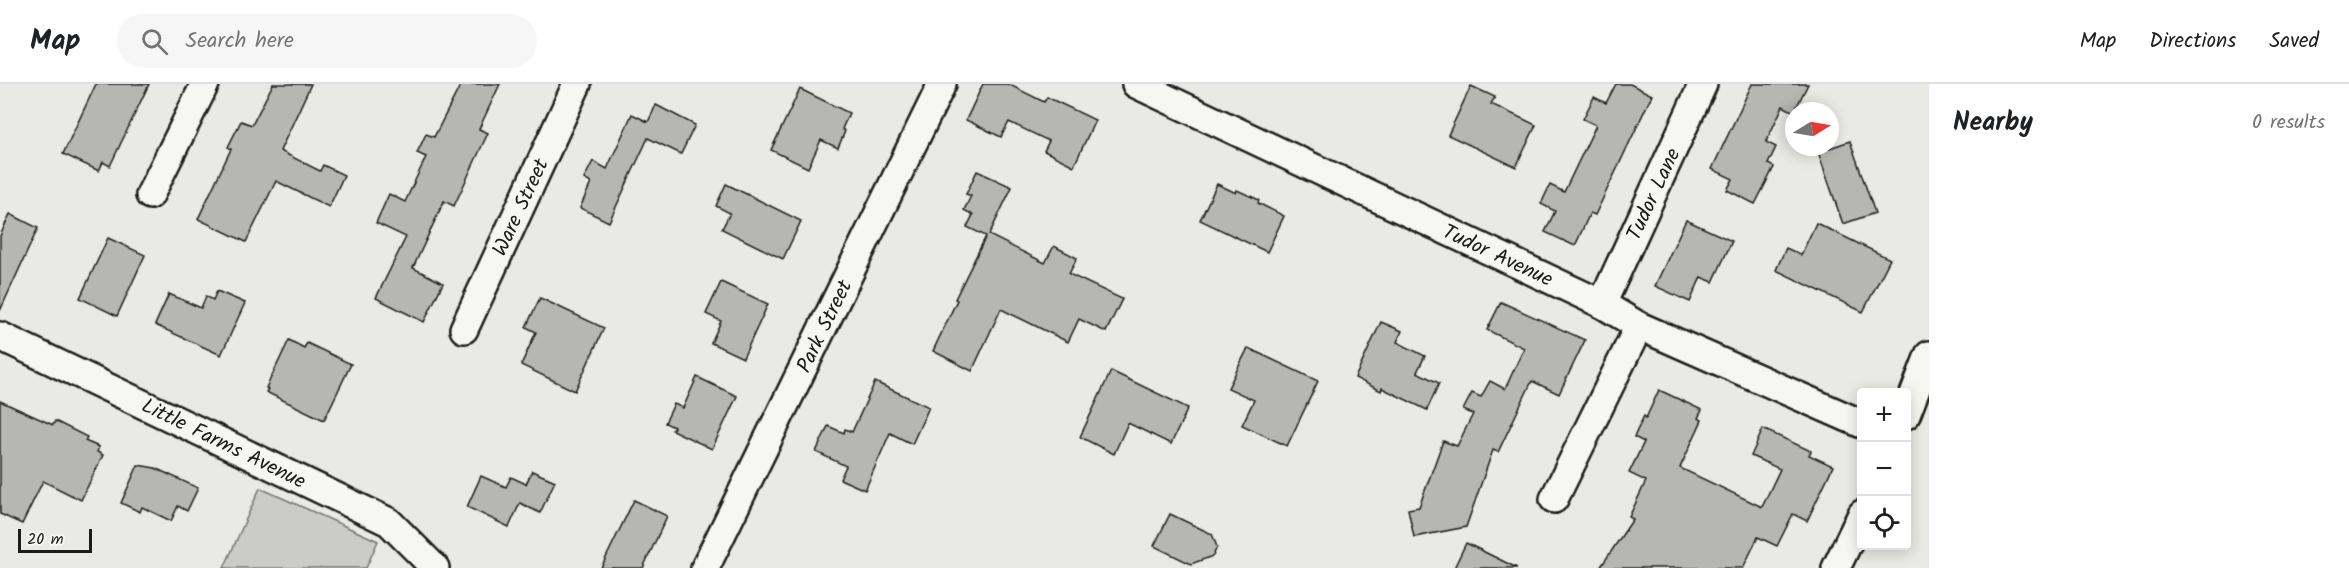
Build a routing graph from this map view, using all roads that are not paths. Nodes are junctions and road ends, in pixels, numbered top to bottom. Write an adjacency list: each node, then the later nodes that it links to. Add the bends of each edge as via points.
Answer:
1 (205, 84): 6 (street)
2 (577, 84): 9 (street, Ware Street)
3 (942, 84): 17 (street, Park Street)
4 (1136, 84): 7 (street, Tudor Avenue)
5 (1703, 84): 7 (street, Tudor Lane)
6 (150, 195)
7 (1602, 304): 8 (street, Tudor Avenue)
8 (1639, 326): 13 (street, Tudor Avenue); 14 (street)
9 (464, 329)
10 (0, 336): 16 (street, Little Farms Avenue, via 389,522)
11 (1929, 355): 12 (street)
12 (1911, 402)
13 (1857, 422)
14 (1554, 499)
15 (1857, 524): 18 (street)
16 (435, 568)
17 (705, 568)
18 (1836, 568)

